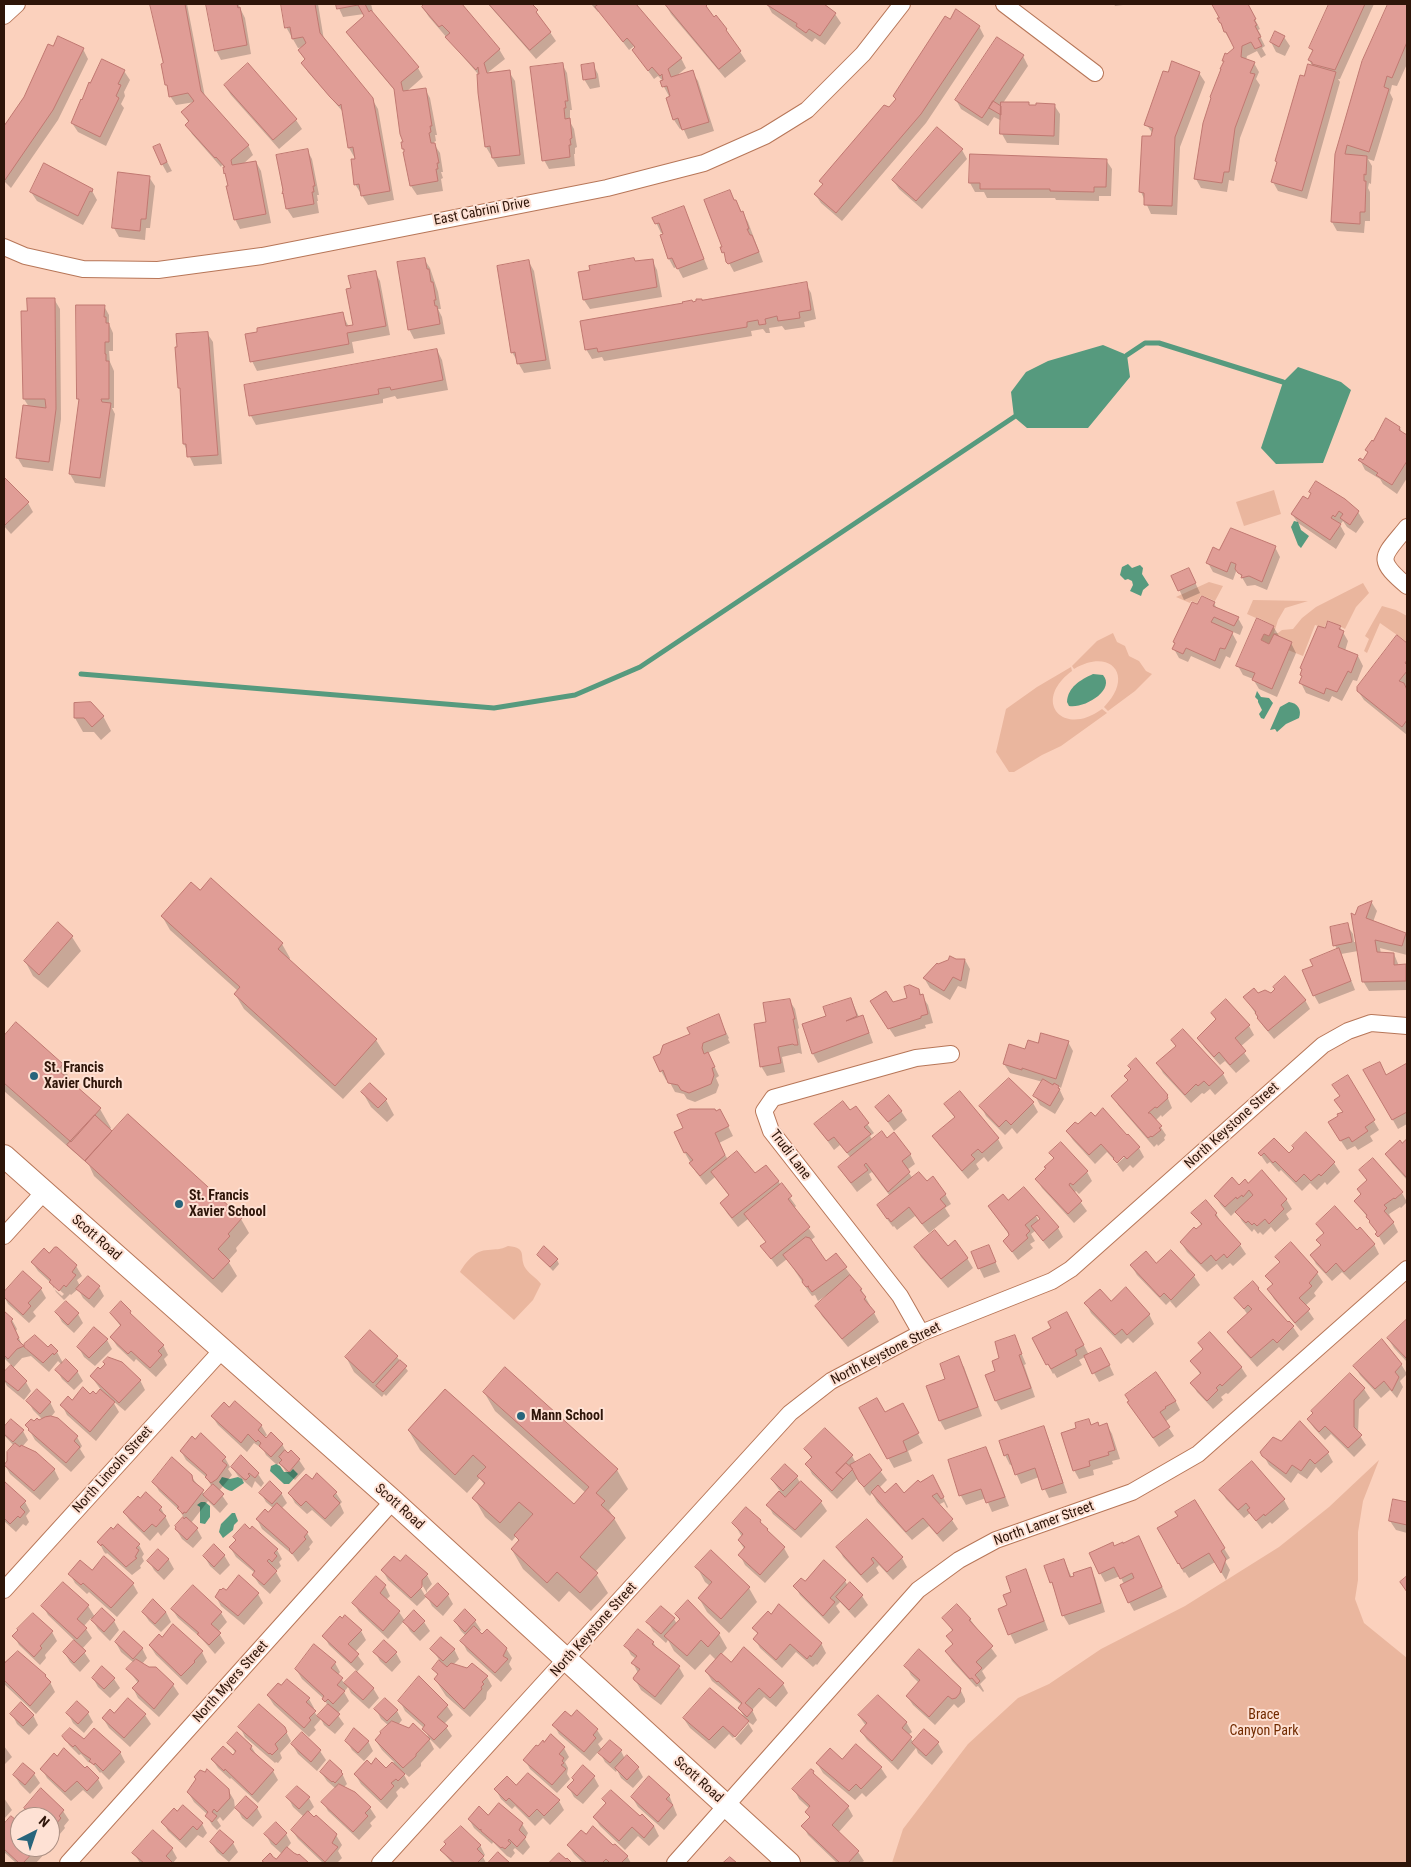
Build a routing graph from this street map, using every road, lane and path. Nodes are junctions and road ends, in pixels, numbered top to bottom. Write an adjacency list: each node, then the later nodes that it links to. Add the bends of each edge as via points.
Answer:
1 (17, 4): 4 (street)
2 (902, 4): 6 (street, East Cabrini Drive, via 863,54 807,110 765,136 704,163 607,188 262,256 158,270 83,269 25,256)
3 (1004, 4): 5 (street)
4 (4, 16)
5 (1095, 73)
6 (4, 247)
7 (1407, 527): 8 (street, via 1385,557 1389,570)
8 (1407, 586)
9 (1407, 1026): 15 (street, North Keystone Street, via 1371,1023 1323,1044 1072,1269 1052,1281)
10 (951, 1054): 15 (street, Trudi Lane, via 916,1058 773,1098 764,1111 771,1131 900,1296)
11 (4, 1156): 12 (street, Scott Road)
12 (44, 1192): 13 (street); 16 (street, Scott Road)
13 (4, 1236)
14 (1407, 1269): 20 (street, North Lamer Street, via 1198,1454 1132,1492 996,1540 959,1560 918,1590)
15 (921, 1333): 19 (street, North Keystone Street, via 831,1381 790,1413)
16 (223, 1349): 17 (street, Scott Road); 18 (street, North Lincoln Street)
17 (393, 1501): 19 (street, Scott Road); 21 (street, North Myers Street)
18 (4, 1590)
19 (566, 1661): 20 (street, Scott Road); 22 (street, North Keystone Street)
20 (726, 1806): 23 (street, North Lamer Street); 24 (street, Scott Road)
21 (68, 1863)
22 (380, 1863)
23 (674, 1863)
24 (789, 1863)

